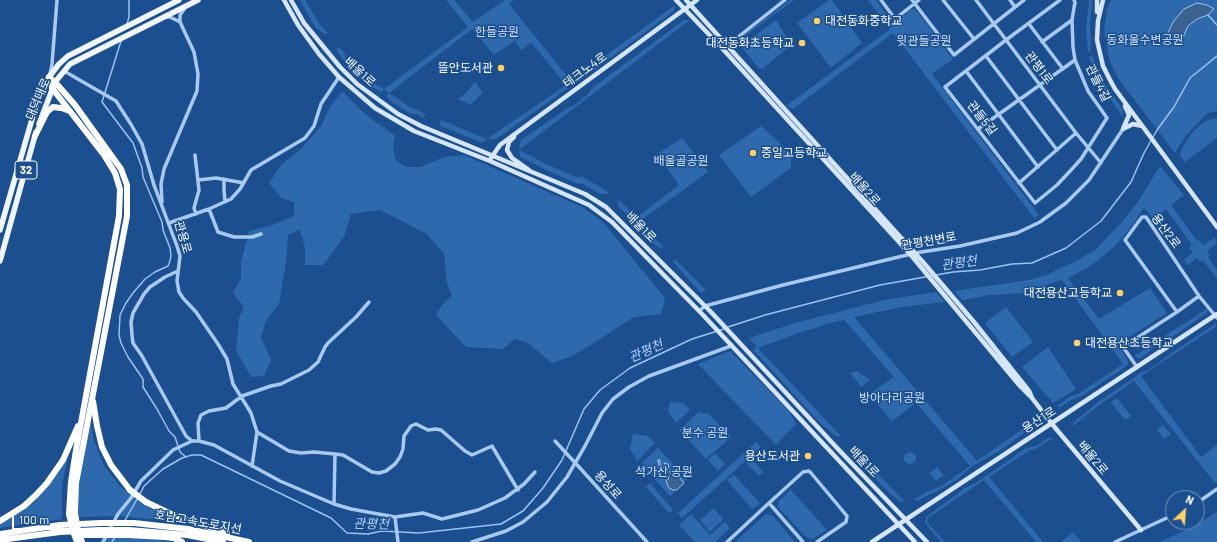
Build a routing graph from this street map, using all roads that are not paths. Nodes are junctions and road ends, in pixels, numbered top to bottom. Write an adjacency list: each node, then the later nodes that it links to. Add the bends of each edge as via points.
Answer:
1 (57, 0): 40 (street)
2 (178, 0): 40 (main road, 대덕대로 / 32, via 68,56)
3 (198, 0): 21 (main road, 대덕대로 / 32)
4 (284, 0): 41 (main road, 배울1로, via 298,25)
5 (291, 0): 58 (main road, 배울1로, via 304,23 324,49 368,93 421,126)
6 (676, 0): 24 (main road, 배울2로)
7 (686, 0): 22 (main road, 배울2로)
8 (697, 0): 22 (main road, 테크노4로)
9 (785, 0): 34 (street)
10 (881, 0): 20 (street, via 895,19)
11 (919, 0): 20 (street)
12 (943, 0): 31 (street)
13 (976, 0): 29 (street, 관평1로)
14 (1010, 0): 23 (street)
15 (1024, 0): 23 (street)
16 (1060, 0): 30 (street)
17 (1074, 0): 26 (street, 관들4길)
18 (1097, 0): 27 (main road)
19 (1103, 0): 27 (main road)
20 (914, 2): 31 (street, via 954,55)
21 (189, 4): 25 (main road, 대덕대로 / 32); 28 (street, via 182,9)
22 (690, 5): 24 (main road, 테크노4로); 34 (main road, 배울2로)
23 (1015, 7): 29 (street)
24 (684, 9): 52 (main road, 테크노4로); 77 (main road, 배울2로)
25 (162, 18): 28 (street, via 170,17); 38 (main road, 대덕대로 / 32, via 70,64)
26 (1072, 20): 33 (street); 36 (street, 관들4길)
27 (1098, 21): 46 (main road, via 1097,40 1103,66)
28 (180, 22): 67 (street, via 194,52 198,74 197,92 164,169)
29 (994, 23): 31 (street); 32 (street, 관평1로)
30 (1029, 24): 32 (street); 33 (street)
31 (974, 39)
32 (1006, 40): 35 (street, 관들5길); 43 (street, 관평1로)
33 (1042, 42): 37 (street)
34 (728, 45): 77 (main road, 배울2로)
35 (986, 56): 39 (street, 관들5길); 45 (street)
36 (1075, 60): 37 (street); 55 (street, 관들4길, via 1088,91 1107,118)
37 (1063, 68): 43 (street)
38 (64, 71): 42 (main road, 대덕대로 / 32); 68 (street, 관용로, via 116,101 142,144)
39 (966, 71): 48 (street, 관들5길); 50 (street, 관들5길, via 945,87)
40 (50, 77): 42 (highway); 44 (highway); 75 (main road, 대덕대로 / 32, via 39,95)
41 (339, 77): 59 (main road, 배울1로, via 375,108 414,130); 65 (street, via 322,104 314,126 305,138 251,170)
42 (55, 82): 44 (main road, 대덕대로 / 32); 89 (highway, via 121,169 127,185 127,216)
43 (1040, 85): 45 (street); 53 (street, 관평1로)
44 (52, 88): 47 (highway); 54 (main road, 대덕대로 / 32)
45 (1018, 100): 48 (street); 56 (street)
46 (1124, 101): 49 (main road); 51 (main road, via 1129,115)
47 (70, 112): 54 (highway, via 53,107 47,112); 92 (highway, via 104,155 115,173 120,189 119,216)
48 (998, 115): 50 (street); 61 (street, 관들5길)
49 (1139, 124): 51 (main road); 74 (main road)
50 (978, 129): 66 (street, 관들5길)
51 (1123, 129): 60 (street, 관평천변로)
52 (516, 133): 58 (main road, 테크노4로, via 500,144); 62 (main road, via 507,150 512,158)
53 (1076, 133): 55 (street, 관평1로); 56 (street)
54 (35, 136): 78 (main road, 대덕대로 / 32)
55 (1088, 148): 60 (street, 관평1로); 66 (street, 관들5길, via 1057,185 1035,202)
56 (1057, 150): 61 (street)
57 (195, 155): 64 (street)
58 (492, 155): 59 (main road, 테크노4로); 62 (main road, 배울1로)
59 (490, 161): 85 (main road, 배울1로, via 589,205 612,222)
60 (1100, 163): 77 (street, 관평천변로, via 1089,180 1062,206 1040,222 1017,233)
61 (1038, 167): 66 (street)
62 (531, 172): 83 (main road, 배울1로, via 585,194 606,207)
63 (224, 179): 64 (street); 65 (street); 69 (street)
64 (198, 180): 72 (street, via 199,190 194,208)
65 (244, 183): 69 (street, via 235,196)
66 (1019, 183)
67 (162, 184): 68 (street); 70 (street)
68 (154, 185): 70 (street, 관용로)
69 (225, 202): 71 (street)
70 (163, 209): 73 (street, 관용로)
71 (209, 209): 72 (street); 76 (street, via 218,232 234,237)
72 (196, 214): 73 (street)
73 (169, 223): 80 (street, 관용로, via 180,256)
74 (1217, 227)
75 (0, 230)
76 (261, 234)
77 (912, 254): 79 (main road, 배울2로); 83 (street, 관평천변로)
78 (0, 260)
79 (920, 262): 91 (main road, 배울2로, via 940,291); 91 (main road, 배울2로, via 947,290)
80 (178, 271): 90 (street, 관용로, via 179,292 227,358 233,384); 97 (street, via 150,287 133,313 131,322 133,343)
81 (1199, 296): 84 (street); 84 (street, 용산2로, via 1146,217 1142,217 1125,240); 86 (street, 용산2로)
82 (369, 302): 90 (street, via 324,347 318,362 308,370 281,384)
83 (704, 306): 85 (street); 108 (main road, 배울1로)
84 (1177, 312): 88 (street, via 1123,347)
85 (701, 313): 87 (main road, 배울1로)
86 (1216, 316): 88 (main road, 용산1로)
87 (730, 345): 111 (main road, 배울1로); 125 (street, via 649,376 613,398 567,477 547,502 523,522 506,531)
88 (1137, 367): 93 (main road, 용산1로)
89 (94, 386): 106 (highway); 123 (highway, bridge, via 95,417 102,447 111,465 130,490 146,502 171,514)
90 (242, 396): 94 (street, 관용로); 95 (street, via 226,408 201,415 198,423)
91 (1032, 398): 93 (main road, 배울2로)
92 (85, 404): 106 (highway, via 71,482); 110 (highway, via 68,450 57,470 24,506)
93 (1052, 424): 108 (main road, 용산1로); 113 (main road, 배울2로)
94 (257, 432): 98 (street, via 289,451); 99 (street)
95 (199, 441): 97 (street); 99 (street)
96 (555, 441): 126 (street, 용성로, bridge)
97 (191, 442): 119 (street, via 173,450 141,481 118,514)
98 (335, 454): 102 (street, via 343,455 372,472 386,471 400,457 404,436 411,426 416,424 428,430 441,430 465,452 472,454 492,446); 105 (street)
99 (252, 466): 105 (street)
100 (535, 472): 102 (street)
101 (1217, 489): 103 (street)
102 (518, 490): 107 (street, via 483,508 442,519 423,513)
103 (1205, 497)
104 (769, 503): 127 (street); 128 (street); 129 (street, via 803,472 809,471 847,516 846,522)
105 (334, 504): 107 (street)
106 (72, 514): 117 (highway, bridge, via 73,531); 118 (highway, bridge)
107 (395, 517): 124 (street)
108 (906, 519): 111 (main road, 용산1로); 132 (main road, 배울1로)
109 (1165, 519): 113 (street)
110 (0, 521)
111 (899, 524): 130 (main road, 용산1로); 131 (main road, 배울1로)
112 (100, 529): 114 (highway, bridge); 115 (highway, 호남고속도로지선, via 60,525); 116 (highway); 122 (highway, 호남고속도로지선, bridge, via 134,523 188,529)
113 (1141, 530): 133 (street)
114 (128, 532): 120 (highway, via 174,538); 121 (highway, 호남고속도로지선, via 187,535)
115 (0, 534)
116 (0, 540)
117 (77, 542)
118 (82, 542)
119 (103, 542)
120 (182, 542)
121 (223, 542)
122 (249, 542)
123 (254, 542)
124 (398, 542)
125 (472, 542)
126 (647, 542)
127 (727, 542)
128 (803, 542)
129 (817, 542)
130 (872, 542)
131 (915, 542)
132 (927, 542)
133 (1115, 542)

